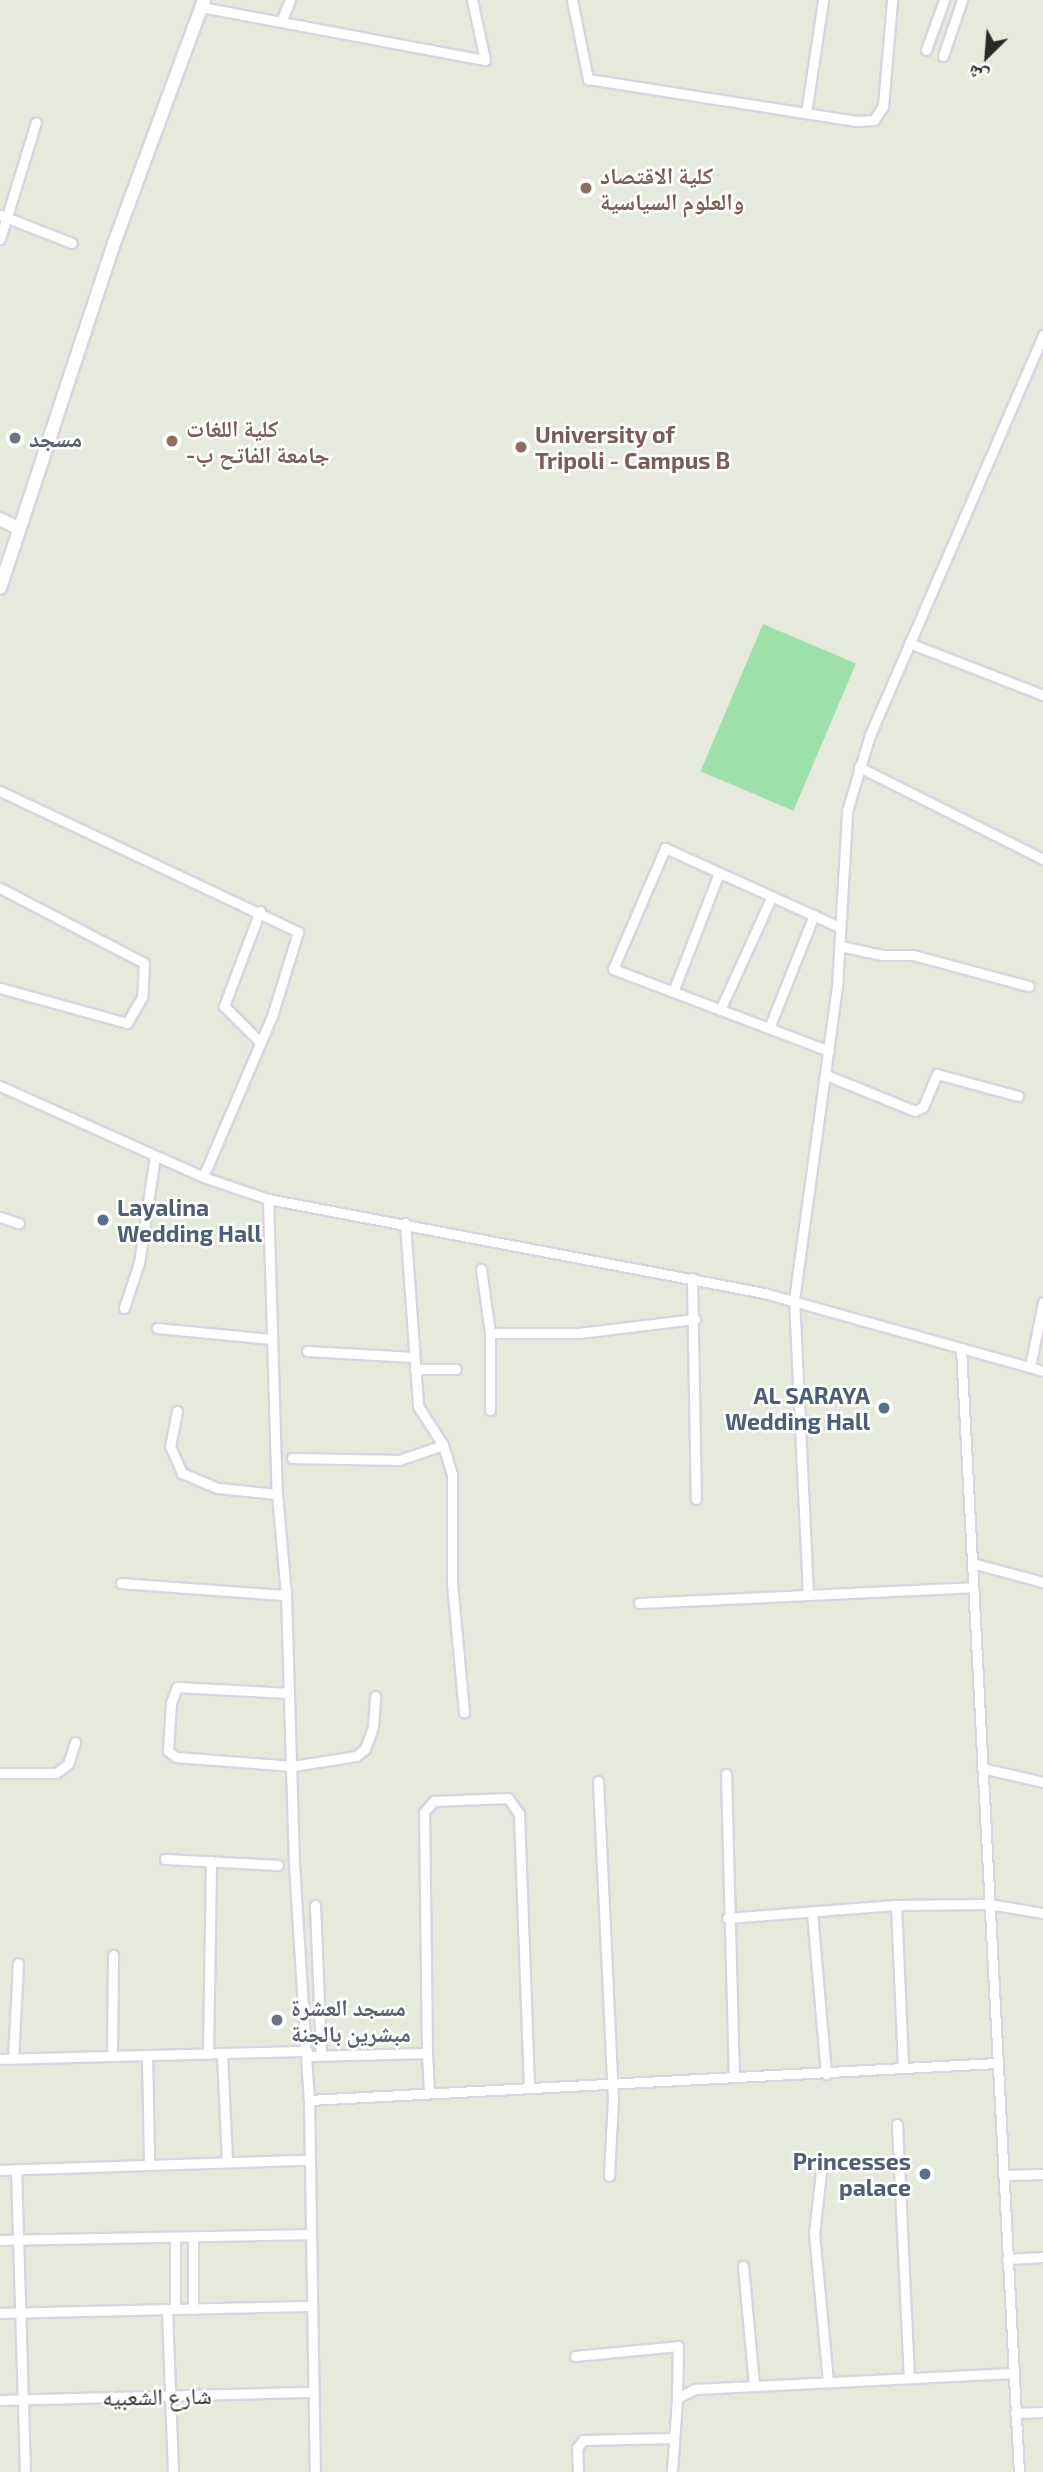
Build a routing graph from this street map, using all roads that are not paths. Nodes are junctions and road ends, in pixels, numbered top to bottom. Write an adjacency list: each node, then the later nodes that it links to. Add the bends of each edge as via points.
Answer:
1 (290, 0): 9 (street)
2 (472, 0): 9 (street, via 485,60)
3 (572, 0): 12 (street, via 588,79)
4 (823, 0): 12 (street)
5 (892, 0): 12 (street, via 883,106 874,120)
6 (944, 0): 10 (street)
7 (962, 0): 11 (street)
8 (202, 4): 9 (street); 19 (street, via 116,238)
9 (281, 22)
10 (926, 50)
11 (943, 56)
12 (806, 113)
13 (36, 122): 14 (street)
14 (3, 216): 15 (street); 16 (street)
15 (0, 239)
16 (72, 243)
17 (1043, 335): 21 (street)
18 (0, 519): 19 (street)
19 (18, 528): 20 (street)
20 (0, 588)
21 (909, 643): 22 (street); 23 (street)
22 (1043, 695)
23 (859, 767): 25 (street); 31 (street, via 847,811)
24 (0, 791): 29 (street)
25 (1043, 859)
26 (719, 873): 28 (street); 35 (street); 35 (street, via 665,849 613,969)
27 (0, 888): 34 (street, via 135,957 144,963 144,978 142,996 127,1023 117,1024)
28 (772, 897): 30 (street); 36 (street)
29 (260, 911): 38 (street, via 224,1006); 38 (street, via 293,926 299,936)
30 (814, 915): 31 (street); 37 (street)
31 (839, 927): 32 (street)
32 (840, 946): 33 (street, via 882,955 913,955); 39 (street)
33 (1029, 986)
34 (0, 988)
35 (673, 992): 36 (street)
36 (720, 1010): 37 (street)
37 (769, 1028): 39 (street)
38 (261, 1043): 44 (street)
39 (829, 1051): 40 (street)
40 (826, 1075): 42 (street, via 915,1111 923,1107 937,1074); 51 (street)
41 (0, 1086): 43 (street)
42 (1018, 1096)
43 (155, 1156): 44 (street); 53 (street, via 139,1263)
44 (203, 1177): 45 (street)
45 (268, 1199): 48 (street); 57 (street)
46 (0, 1217): 47 (street)
47 (19, 1223)
48 (405, 1223): 50 (street); 60 (street)
49 (481, 1269): 56 (street)
50 (692, 1278): 51 (street); 54 (street)
51 (794, 1300): 58 (street); 76 (street)
52 (1043, 1302): 61 (street)
53 (124, 1308)
54 (695, 1319): 56 (street, via 579,1333); 70 (street)
55 (157, 1328): 57 (street)
56 (490, 1333): 65 (street)
57 (272, 1339): 69 (street)
58 (961, 1348): 61 (street); 71 (street)
59 (307, 1351): 60 (street)
60 (413, 1357): 62 (street)
61 (1030, 1367): 64 (street)
62 (415, 1368): 63 (street); 67 (street, via 418,1406)
63 (456, 1369)
64 (1043, 1371)
65 (490, 1410)
66 (177, 1411): 69 (street, via 170,1447 183,1473 218,1488)
67 (443, 1445): 68 (street, via 399,1460); 80 (street, via 452,1475 452,1583)
68 (292, 1458)
69 (277, 1494): 75 (street)
70 (696, 1499)
71 (972, 1563): 72 (street); 74 (street)
72 (1043, 1582)
73 (121, 1583): 75 (street)
74 (973, 1587): 76 (street); 83 (street)
75 (286, 1595): 78 (street)
76 (808, 1595): 77 (street)
77 (639, 1603)
78 (289, 1693): 82 (street); 82 (street, via 177,1687 167,1747 176,1757)
79 (375, 1696): 82 (street, via 365,1749 356,1756)
80 (464, 1712)
81 (75, 1742): 84 (street, via 68,1764 56,1773)
82 (293, 1766): 99 (street)
83 (982, 1768): 87 (street); 91 (street)
84 (0, 1773)
85 (726, 1774): 96 (street)
86 (598, 1781): 112 (street)
87 (1043, 1782)
88 (165, 1859): 89 (street)
89 (211, 1860): 90 (street); 101 (street)
90 (278, 1865)
91 (989, 1904): 93 (street); 95 (street); 108 (street)
92 (315, 1905): 103 (street)
93 (896, 1905): 94 (street); 109 (street)
94 (812, 1913): 96 (street); 110 (street)
95 (1043, 1913)
96 (727, 1918): 111 (street)
97 (113, 1955): 105 (street)
98 (18, 1963): 107 (street)
99 (307, 2053): 102 (street); 103 (street); 115 (street)
100 (427, 2053): 103 (street); 113 (street, via 424,1812 434,1801 508,1798 519,1814); 114 (street)
101 (208, 2054): 102 (street); 104 (street)
102 (222, 2054): 118 (street)
103 (321, 2054)
104 (147, 2055): 105 (street); 119 (street)
105 (112, 2056): 107 (street)
106 (0, 2059): 107 (street)
107 (13, 2059)
108 (997, 2063): 109 (street); 124 (street)
109 (903, 2068): 110 (street)
110 (826, 2074): 111 (street)
111 (734, 2076): 112 (street)
112 (612, 2084): 113 (street); 125 (street)
113 (529, 2088): 114 (street)
114 (429, 2093): 115 (street)
115 (309, 2100): 117 (street)
116 (897, 2124): 141 (street)
117 (309, 2160): 118 (street); 126 (street)
118 (227, 2161): 119 (street)
119 (149, 2163): 121 (street)
120 (0, 2169): 121 (street)
121 (16, 2169): 130 (street)
122 (821, 2172): 142 (street, via 814,2233)
123 (1043, 2174): 124 (street)
124 (1003, 2175): 132 (street)
125 (609, 2176)
126 (311, 2234): 128 (street); 134 (street)
127 (175, 2236): 128 (street); 130 (street); 135 (street)
128 (193, 2236): 136 (street)
129 (0, 2240): 130 (street)
130 (19, 2240): 137 (street)
131 (1043, 2257): 132 (street)
132 (1007, 2259): 140 (street)
133 (743, 2266): 143 (street)
134 (312, 2306): 136 (street); 144 (street)
135 (171, 2309): 136 (street); 137 (street); 145 (street)
136 (194, 2309)
137 (22, 2312): 138 (street); 147 (street)
138 (0, 2313)
139 (575, 2356): 146 (street, via 678,2346)
140 (1013, 2373): 141 (street); 150 (street)
141 (909, 2378): 142 (street)
142 (828, 2381): 143 (street)
143 (754, 2384): 146 (street, via 704,2386)
144 (314, 2392): 145 (street, شارع الشعبيه); 154 (street)
145 (172, 2396): 147 (street, شارع الشعبيه); 153 (street)
146 (677, 2398): 151 (street)
147 (24, 2399): 148 (street, شارع الشعبيه); 152 (street)
148 (0, 2400)
149 (1043, 2412): 150 (street)
150 (1015, 2413): 157 (street)
151 (674, 2438): 155 (street, via 583,2440 577,2445); 156 (street)
152 (25, 2472)
153 (173, 2472)
154 (315, 2472)
155 (578, 2472)
156 (672, 2472)
157 (1019, 2472)

